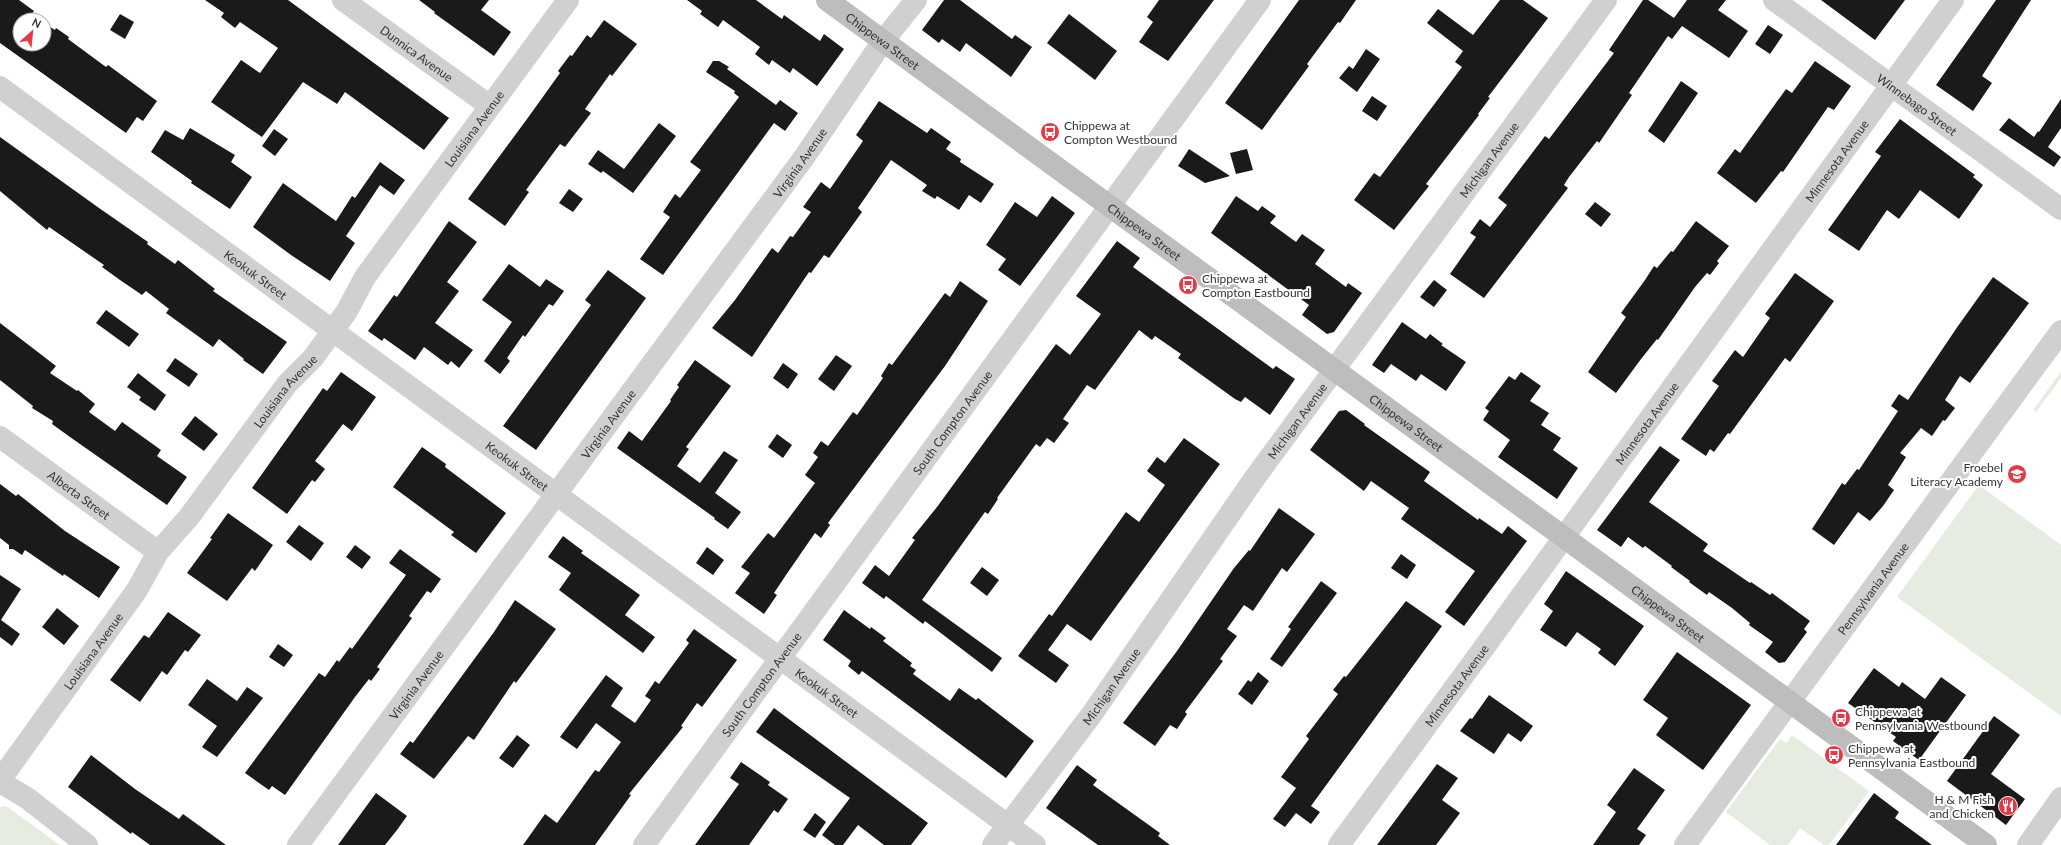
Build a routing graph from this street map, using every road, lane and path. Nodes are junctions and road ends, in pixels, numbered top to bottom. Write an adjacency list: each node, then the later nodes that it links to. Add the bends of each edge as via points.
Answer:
1 (343, 0): 12 (street, Dunnica Avenue)
2 (568, 0): 12 (street, Louisiana Avenue)
3 (827, 0): 9 (main road, Chippewa Street)
4 (916, 0): 9 (street, Virginia Avenue)
5 (1260, 0): 13 (street, South Compton Avenue)
6 (1606, 0): 17 (street, Michigan Avenue)
7 (1774, 0): 10 (street, Winnebago Street)
8 (1953, 0): 10 (street, Minnesota Avenue)
9 (883, 41): 13 (main road, Chippewa Street); 19 (street, Virginia Avenue, via 805,156)
10 (1891, 85): 14 (street, Winnebago Street); 20 (street, Minnesota Avenue)
11 (0, 87): 16 (street, Keokuk Street)
12 (490, 106): 16 (street, Louisiana Avenue, via 365,277 347,311)
13 (1109, 206): 17 (main road, Chippewa Street); 22 (street, South Compton Avenue)
14 (2061, 209)
15 (2061, 331): 23 (street, Pennsylvania Avenue)
16 (332, 332): 19 (street, Keokuk Street); 21 (street, Louisiana Avenue, via 308,363 287,384 189,517)
17 (1335, 370): 20 (main road, Chippewa Street); 26 (street, Michigan Avenue, via 1254,479 1092,714)
18 (0, 437): 21 (street, Alberta Street)
19 (556, 494): 22 (street, Keokuk Street); 28 (street, Virginia Avenue)
20 (1564, 538): 23 (main road, Chippewa Street); 32 (street, Minnesota Avenue)
21 (158, 552): 24 (street, Louisiana Avenue, via 137,590)
22 (780, 657): 26 (street, Keokuk Street); 29 (street, South Compton Avenue)
23 (1789, 703): 33 (street, Pennsylvania Avenue); 34 (main road, Chippewa Street)
24 (0, 781): 27 (street, via 34,803)
25 (2061, 798): 35 (street)
26 (1007, 825): 30 (street, Michigan Avenue); 31 (street, Keokuk Street)
27 (86, 845)
28 (298, 845)
29 (644, 845)
30 (993, 845)
31 (1035, 845)
32 (1339, 845)
33 (1684, 845)
34 (1986, 845)
35 (2028, 845)

